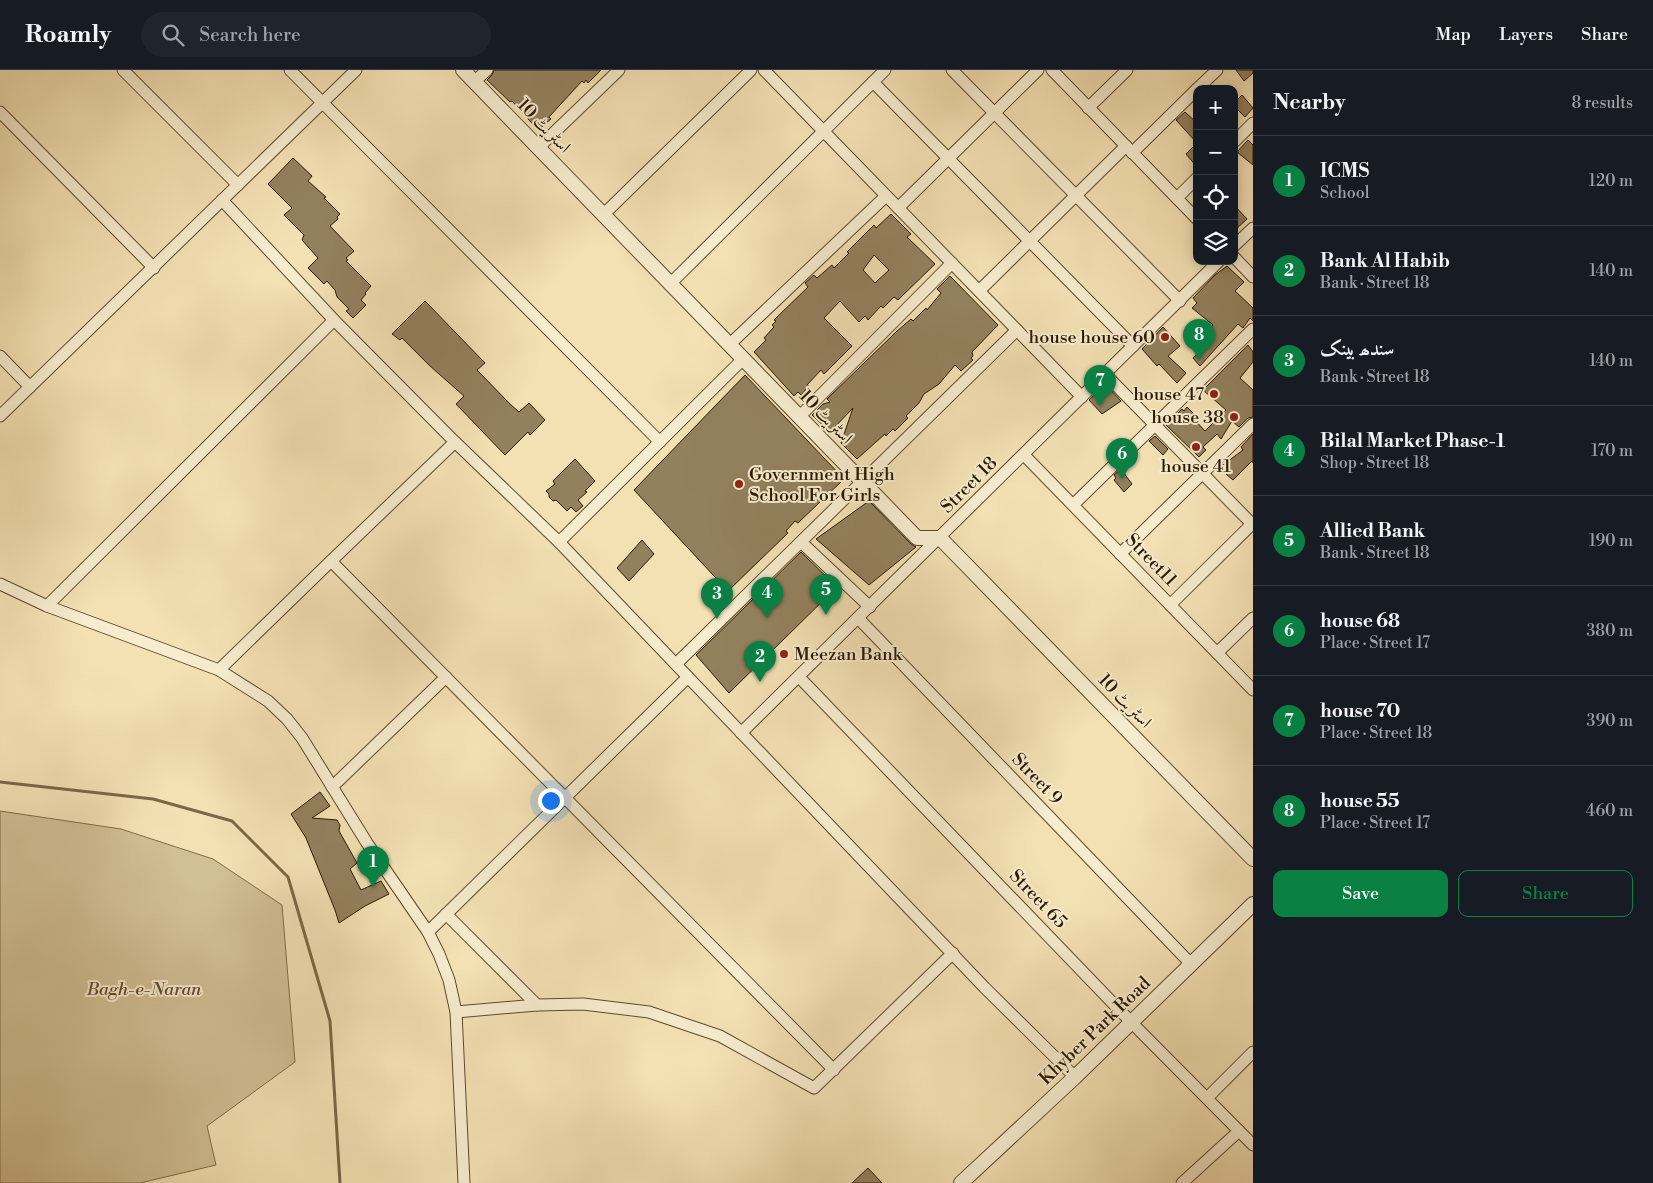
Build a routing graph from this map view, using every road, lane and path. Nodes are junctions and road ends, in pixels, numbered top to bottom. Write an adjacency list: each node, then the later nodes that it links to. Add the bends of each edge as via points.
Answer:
1 (123, 70): 30 (street)
2 (290, 70): 19 (street)
3 (356, 70): 19 (street)
4 (463, 70): 15 (street, اسٹریٹ 10)
5 (487, 70): 15 (street)
6 (619, 70): 26 (street)
7 (751, 70): 36 (street)
8 (885, 70): 16 (street)
9 (952, 70): 22 (street)
10 (1038, 70): 22 (street)
11 (1052, 70): 20 (street)
12 (1127, 70): 20 (street)
13 (1216, 70): 17 (street)
14 (772, 73): 24 (street)
15 (474, 82): 26 (street, اسٹریٹ 10)
16 (873, 82): 24 (street); 28 (street)
17 (1201, 85)
18 (1193, 93): 27 (street)
19 (322, 103): 30 (street); 64 (street)
20 (1088, 108): 27 (street)
21 (0, 112): 44 (street)
22 (995, 113): 28 (street); 31 (street)
23 (1253, 124): 25 (street)
24 (824, 131): 32 (street); 46 (street)
25 (1238, 138)
26 (538, 148): 36 (street, اسٹریٹ 10)
27 (1129, 149): 31 (street); 33 (street)
28 (948, 158): 35 (street); 39 (street)
29 (1193, 182): 33 (street)
30 (238, 185): 34 (street)
31 (1076, 195): 39 (street); 48 (street)
32 (886, 196): 35 (street); 52 (street)
33 (1176, 198): 37 (street)
34 (222, 200): 44 (street); 49 (street)
35 (898, 208): 42 (street)
36 (603, 215): 46 (street, اسٹریٹ 10)
37 (1193, 215)
38 (1253, 228): 40 (street)
39 (1030, 241): 47 (street); 53 (street)
40 (1238, 242)
41 (1238, 262): 45 (street)
42 (952, 263): 47 (street); 60 (street)
43 (1215, 265): 48 (street, Street 18)
44 (154, 268): 57 (street)
45 (1253, 277)
46 (670, 284): 52 (street, اسٹریٹ 10)
47 (979, 291): 51 (street)
48 (1180, 300): 53 (street, Street 18)
49 (334, 320): 63 (street); 77 (street)
50 (1253, 329): 61 (street)
51 (1017, 330): 58 (street); 67 (street)
52 (729, 345): 55 (street, اسٹریٹ 10)
53 (1133, 346): 56 (street, Street 18)
54 (0, 356): 57 (street)
55 (743, 359): 60 (street, اسٹریٹ 10); 64 (street)
56 (1105, 374): 58 (street, Street 18); 61 (street)
57 (30, 387): 59 (street)
58 (1082, 397): 65 (street, Street 18)
59 (0, 416)
60 (799, 416): 67 (street, اسٹریٹ 10)
61 (1155, 424): 66 (street); 68 (street)
62 (1253, 424): 66 (street)
63 (455, 442): 71 (street); 74 (street)
64 (660, 442): 71 (street)
65 (1024, 455): 68 (street, Street11); 70 (street, Street 18)
66 (1203, 473): 69 (street); 73 (street)
67 (862, 482): 70 (street, اسٹریٹ 10, via 917,538); 72 (street)
68 (1073, 505): 73 (street, Street11)
69 (1253, 524): 76 (street)
70 (940, 538): 78 (street, Street 18); 91 (street, اسٹریٹ 10)
71 (559, 542): 82 (street)
72 (801, 542): 78 (street); 82 (street)
73 (1120, 554): 76 (street, Street11)
74 (330, 561): 83 (street); 84 (street)
75 (0, 584): 77 (street)
76 (1170, 604): 81 (street, Street11)
77 (47, 606): 83 (street)
78 (870, 607): 79 (street, Street 18)
79 (858, 618): 85 (street, Street 18); 96 (street, Street 9)
80 (1253, 618): 81 (street)
81 (1217, 653): 87 (street, Street11)
82 (676, 664): 86 (street)
83 (219, 670): 89 (street, via 254,690 287,719)
84 (446, 677): 89 (street); 90 (street)
85 (799, 677): 88 (street, Street 18); 99 (street, Street 65)
86 (688, 678): 88 (street); 90 (street)
87 (1253, 690)
88 (742, 733): 95 (street)
89 (332, 787): 94 (street)
90 (565, 798): 93 (street); 101 (street)
91 (1253, 859)
92 (1253, 904): 96 (street, Khyber Park Road)
93 (446, 914): 94 (street); 97 (street)
94 (428, 932): 98 (street, via 449,980)
95 (952, 953): 101 (street); 102 (street)
96 (1191, 964): 99 (street, Khyber Park Road)
97 (537, 1005): 98 (street); 101 (street, via 583,1004 648,1012 720,1036 814,1088)
98 (456, 1012): 106 (street)
99 (1131, 1022): 102 (street, Khyber Park Road); 103 (street, Street 65)
100 (1253, 1052): 103 (street)
101 (834, 1070)
102 (1075, 1077): 107 (street, Khyber Park Road)
103 (1207, 1098): 104 (street, Street 65)
104 (1239, 1131): 105 (street, Street 65); 108 (street)
105 (1253, 1145)
106 (464, 1183)
107 (961, 1183)
108 (1182, 1183)

